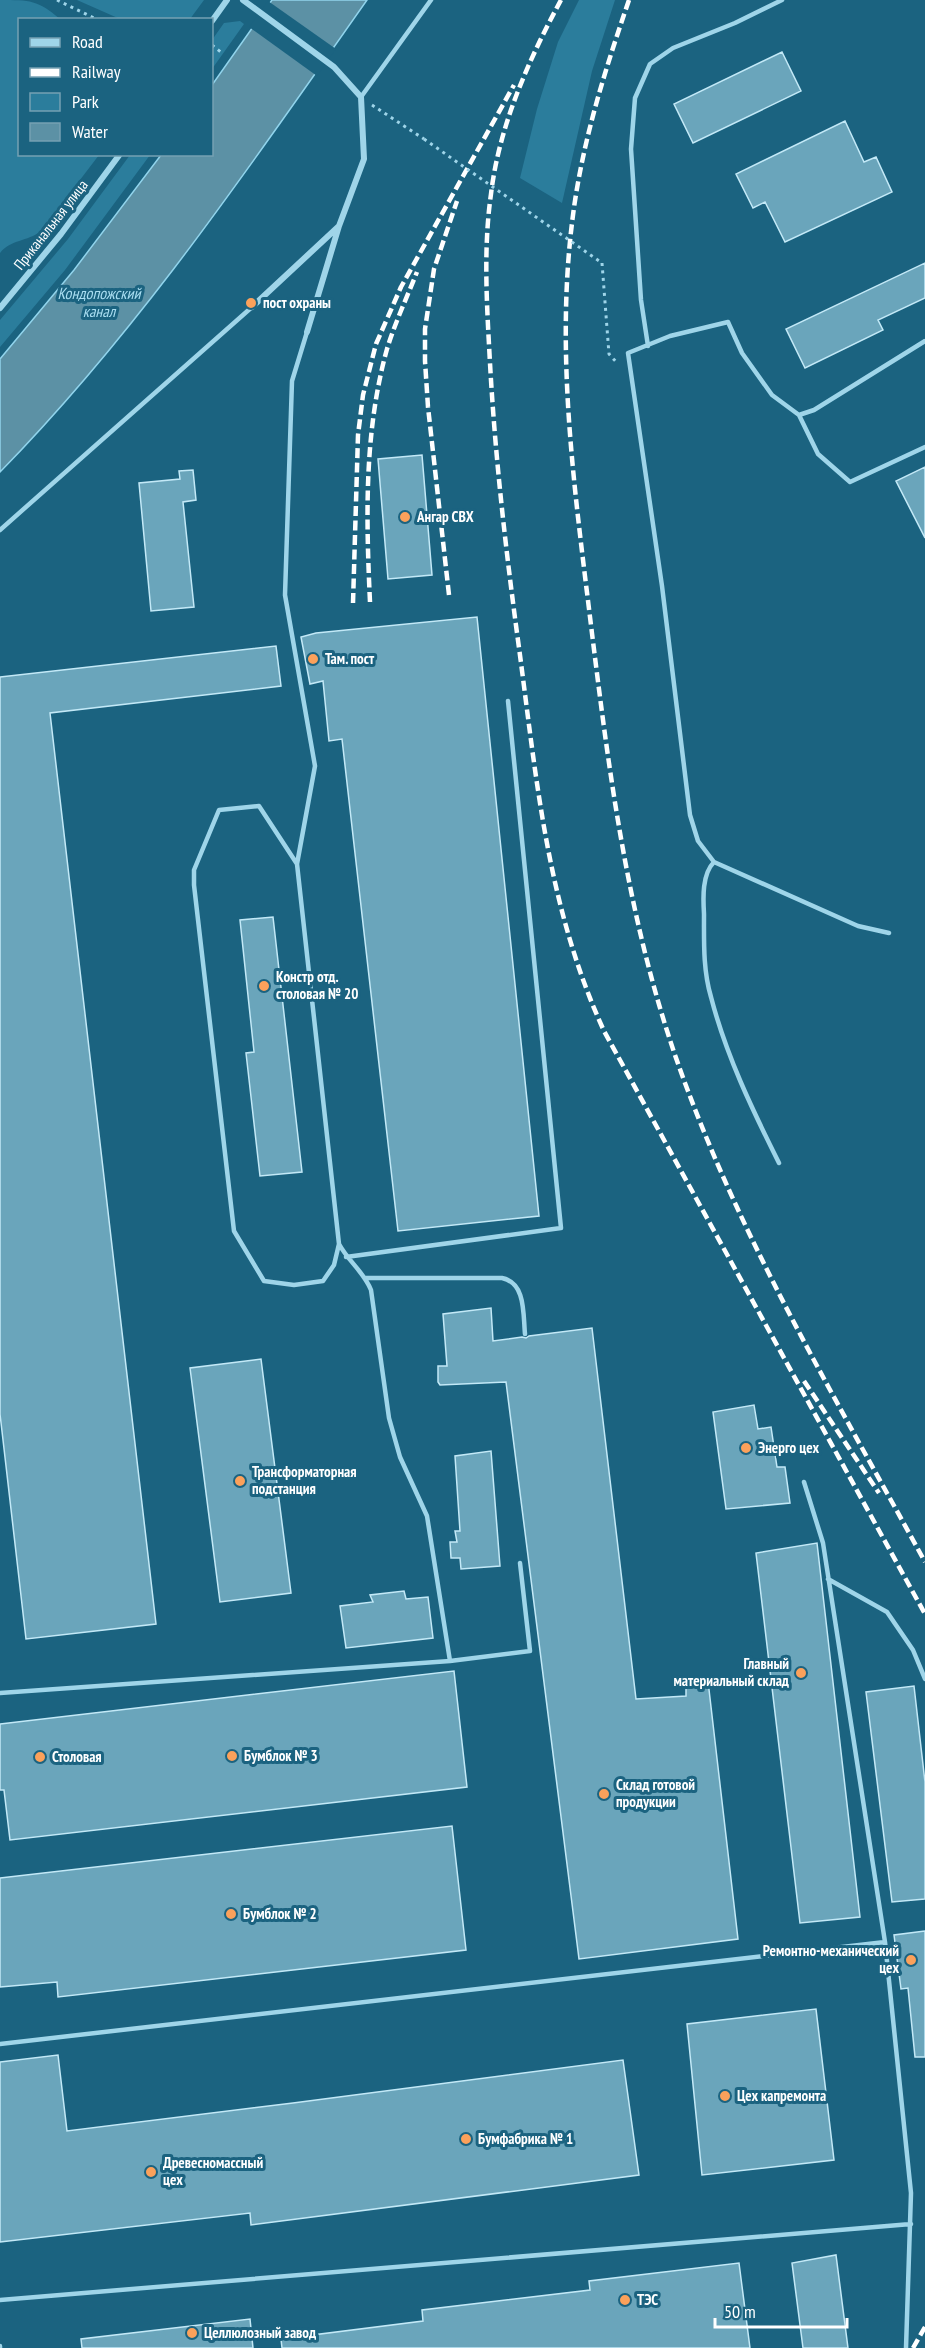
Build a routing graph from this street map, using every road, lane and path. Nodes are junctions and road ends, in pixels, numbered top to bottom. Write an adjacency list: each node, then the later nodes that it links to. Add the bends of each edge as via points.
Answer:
1 (57, 0): 6 (path)
2 (226, 0): 7 (street)
3 (243, 0): 10 (street, via 334,67)
4 (431, 0): 10 (lane)
5 (782, 0): 17 (lane, via 735,24 673,48 650,64 635,98 631,149 641,300)
6 (94, 18)
7 (213, 20)
8 (213, 46): 9 (path)
9 (222, 53)
10 (361, 98): 12 (street, via 364,159); 18 (path, bridge, via 602,263)
11 (119, 156): 14 (street, Приканальная улица)
12 (339, 226): 13 (street); 15 (street)
13 (252, 307): 21 (lane)
14 (0, 308)
15 (307, 332): 24 (lane, via 292,381 285,595 315,766)
16 (925, 342): 19 (lane, via 814,410)
17 (648, 346): 19 (lane, via 670,336 728,322 742,353 772,395); 23 (lane, via 628,353 690,815 698,841)
18 (609, 354)
19 (799, 415): 20 (lane, via 818,454 850,482)
20 (925, 447)
21 (0, 530)
22 (508, 701): 28 (lane, via 561,1228)
23 (714, 862): 25 (lane, via 858,926); 26 (lane, via 708,869 703,901 710,996 747,1101)
24 (297, 864): 27 (lane); 27 (lane, via 259,806 219,810 194,870 194,885 234,1231 264,1281 294,1286 323,1281 334,1265)
25 (889, 933)
26 (779, 1163)
27 (339, 1244): 28 (lane)
28 (346, 1257): 29 (lane)
29 (366, 1278): 30 (lane, via 510,1280 520,1292); 34 (lane, via 389,1418 404,1465 427,1516)
30 (525, 1334)
31 (804, 1482): 33 (lane, via 823,1543)
32 (520, 1563): 34 (lane, via 530,1651)
33 (828, 1579): 35 (lane, via 886,1612 913,1650); 37 (lane)
34 (450, 1661): 36 (lane)
35 (925, 1679)
36 (0, 1692)
37 (885, 1942): 38 (lane); 39 (lane)
38 (0, 2044)
39 (911, 2224): 40 (lane); 41 (lane)
40 (0, 2300)
41 (906, 2348)

